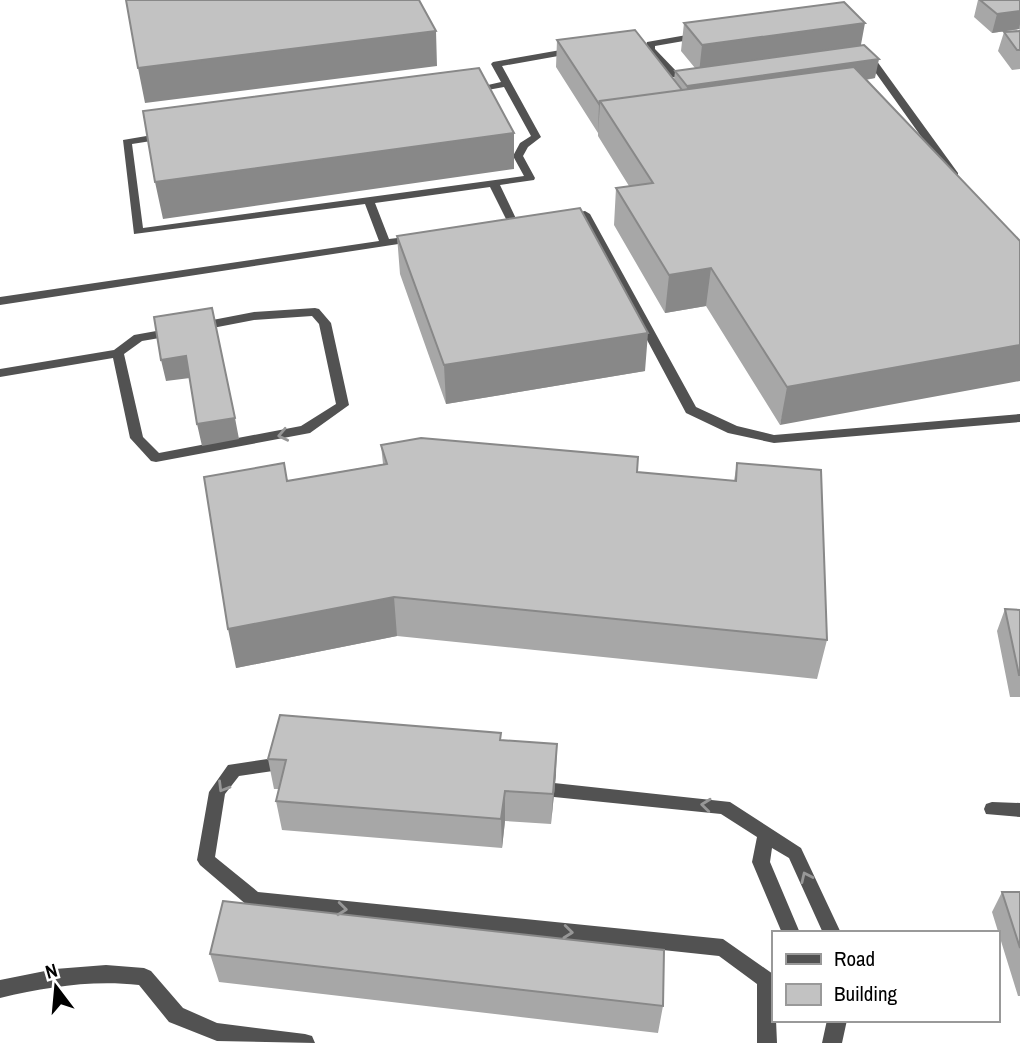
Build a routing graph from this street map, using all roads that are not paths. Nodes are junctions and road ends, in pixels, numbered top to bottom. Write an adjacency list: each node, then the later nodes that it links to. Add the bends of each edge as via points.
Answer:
1 (704, 35): 4 (street, via 645,44 676,75)
2 (578, 51): 5 (street, via 496,64)
3 (856, 60): 8 (street, via 867,55)
4 (704, 75)
5 (507, 84): 6 (street); 9 (street, via 536,137 518,156 530,178)
6 (453, 92)
7 (181, 134): 10 (street, via 127,142 138,232)
8 (957, 180)
9 (494, 183): 10 (street); 12 (street)
10 (369, 200): 14 (street)
11 (550, 219): 18 (street, via 585,215 691,410 733,430 774,439)
12 (514, 225)
13 (423, 237): 14 (street)
14 (384, 243): 15 (street)
15 (0, 301)
16 (118, 354): 16 (street, one-way to 16, via 138,338 254,316 315,312 325,323 343,405 304,430 156,458 137,438); 17 (street)
17 (0, 373)
18 (1020, 418)
19 (281, 764): 29 (street, one-way to 29, via 234,770 217,792 206,860 254,900 723,948 766,980)
20 (554, 790): 23 (street, one-way to 20, via 724,807)
21 (992, 809): 22 (street)
22 (1020, 810)
23 (766, 834): 24 (street, via 761,862); 25 (street, one-way to 23, via 795,853)
24 (790, 931)
25 (831, 931)
26 (0, 989): 28 (street, via 59,975 106,972 144,977 176,1015 196,1024 217,1032)
27 (837, 1022): 30 (street)
28 (305, 1043)
29 (767, 1043)
30 (832, 1043)

